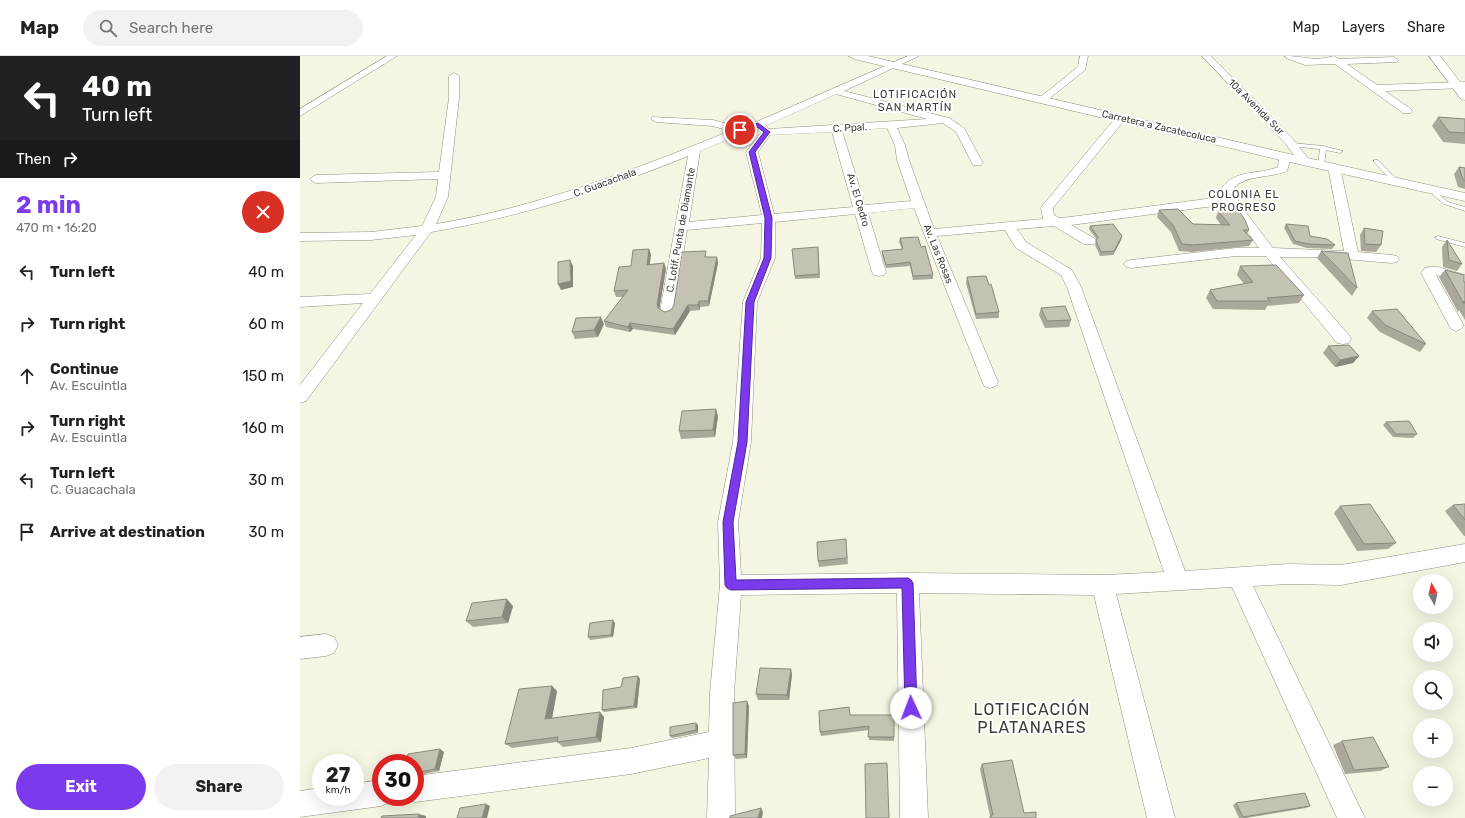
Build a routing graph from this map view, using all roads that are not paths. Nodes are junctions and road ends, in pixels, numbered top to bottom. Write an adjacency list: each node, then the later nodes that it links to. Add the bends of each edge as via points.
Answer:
1 (392, 56): 18 (street)
2 (854, 56): 10 (main road, Carretera a Zacatecoluca)
3 (915, 56): 10 (street, C. Guacachala)
4 (1084, 56): 16 (street, via 1082,68)
5 (1206, 56): 26 (street, 10a Avenida Sur)
6 (1289, 56): 8 (street, via 1305,62)
7 (1434, 56): 12 (main road)
8 (1334, 59): 9 (street); 13 (street)
9 (1394, 60)
10 (894, 66): 14 (street, C. Guacachala); 16 (main road, Carretera a Zacatecoluca)
11 (454, 76): 35 (street)
12 (1461, 86): 13 (street); 15 (main road)
13 (1374, 88): 17 (street)
14 (835, 91): 21 (street); 23 (street, C. Guacachala)
15 (1465, 96)
16 (1042, 100): 19 (main road, Carretera a Zacatecoluca)
17 (1407, 111)
18 (300, 113)
19 (1121, 118): 30 (main road, Carretera a Zacatecoluca); 45 (street, via 1047,208 1048,217)
20 (656, 119): 25 (street, via 712,123)
21 (945, 120): 22 (street, C. Ppal.); 33 (street, via 960,130)
22 (892, 125): 24 (street, C. Ppal.); 41 (street, Av. Las Rosas)
23 (762, 128): 24 (street, C. Ppal.); 25 (street, C. Guacachala); 44 (street, via 752,152)
24 (836, 128): 43 (street, Av. El Cedro)
25 (740, 130): 28 (street, C. Guacachala)
26 (1292, 145): 27 (lane); 31 (street, 10a Avenida Sur)
27 (1323, 148): 29 (lane); 34 (lane)
28 (695, 149): 47 (street, C. Lotif. Punta de Diamante); 48 (street, C. Guacachala, via 583,192 511,212)
29 (1340, 151)
30 (1285, 157): 31 (main road, Carretera a Zacatecoluca); 40 (street, via 1283,169 1277,173 1239,178 1230,184 1228,188)
31 (1304, 161): 34 (main road, Carretera a Zacatecoluca)
32 (1376, 162): 37 (lane)
33 (976, 163)
34 (1328, 166): 37 (main road, Carretera a Zacatecoluca); 55 (street)
35 (445, 175): 36 (street); 48 (street, via 442,197)
36 (316, 178)
37 (1396, 182): 38 (main road, Carretera a Zacatecoluca)
38 (1431, 190): 39 (main road, Carretera a Zacatecoluca); 42 (lane, via 1446,203)
39 (1465, 197)
40 (1233, 203): 45 (street, via 1221,201); 54 (street)
41 (919, 204): 43 (street); 49 (street, Av. Las Rosas)
42 (1465, 209)
43 (861, 210): 44 (street); 58 (street, Av. El Cedro)
44 (769, 218): 47 (street); 71 (street, via 768,258 750,302 742,442 728,522)
45 (1056, 222): 46 (street); 52 (street)
46 (1008, 226): 49 (street); 69 (street, via 1021,245 1067,273 1074,287)
47 (682, 227): 62 (street, C. Lotif. Punta de Diamante)
48 (427, 229): 50 (street, C. Guacachala, via 392,234); 60 (street)
49 (929, 233): 65 (street, Av. Las Rosas)
50 (300, 238)
51 (1438, 238): 53 (lane)
52 (1088, 241)
53 (1465, 245)
54 (1269, 252): 55 (street); 57 (street, via 1236,252); 64 (street)
55 (1352, 256): 56 (street)
56 (1392, 259)
57 (1130, 264)
58 (879, 272)
59 (1465, 279): 63 (street, via 1438,271 1428,273)
60 (373, 298): 61 (street); 66 (street)
61 (300, 302)
62 (667, 312)
63 (1456, 326)
64 (1343, 339)
65 (990, 382)
66 (300, 397)
67 (1465, 553): 68 (street, via 1341,575 1288,574)
68 (1238, 577): 69 (street); 82 (street)
69 (1178, 581): 72 (street)
70 (908, 583): 71 (street); 72 (street); 80 (street)
71 (731, 585): 75 (street, via 722,693)
72 (1103, 585): 81 (street)
73 (326, 645): 74 (street)
74 (300, 648)
75 (722, 742): 76 (street, via 631,761); 79 (street)
76 (424, 788)
77 (312, 802): 78 (street)
78 (300, 804)
79 (721, 818)
80 (914, 818)
81 (1161, 818)
82 (1351, 818)

